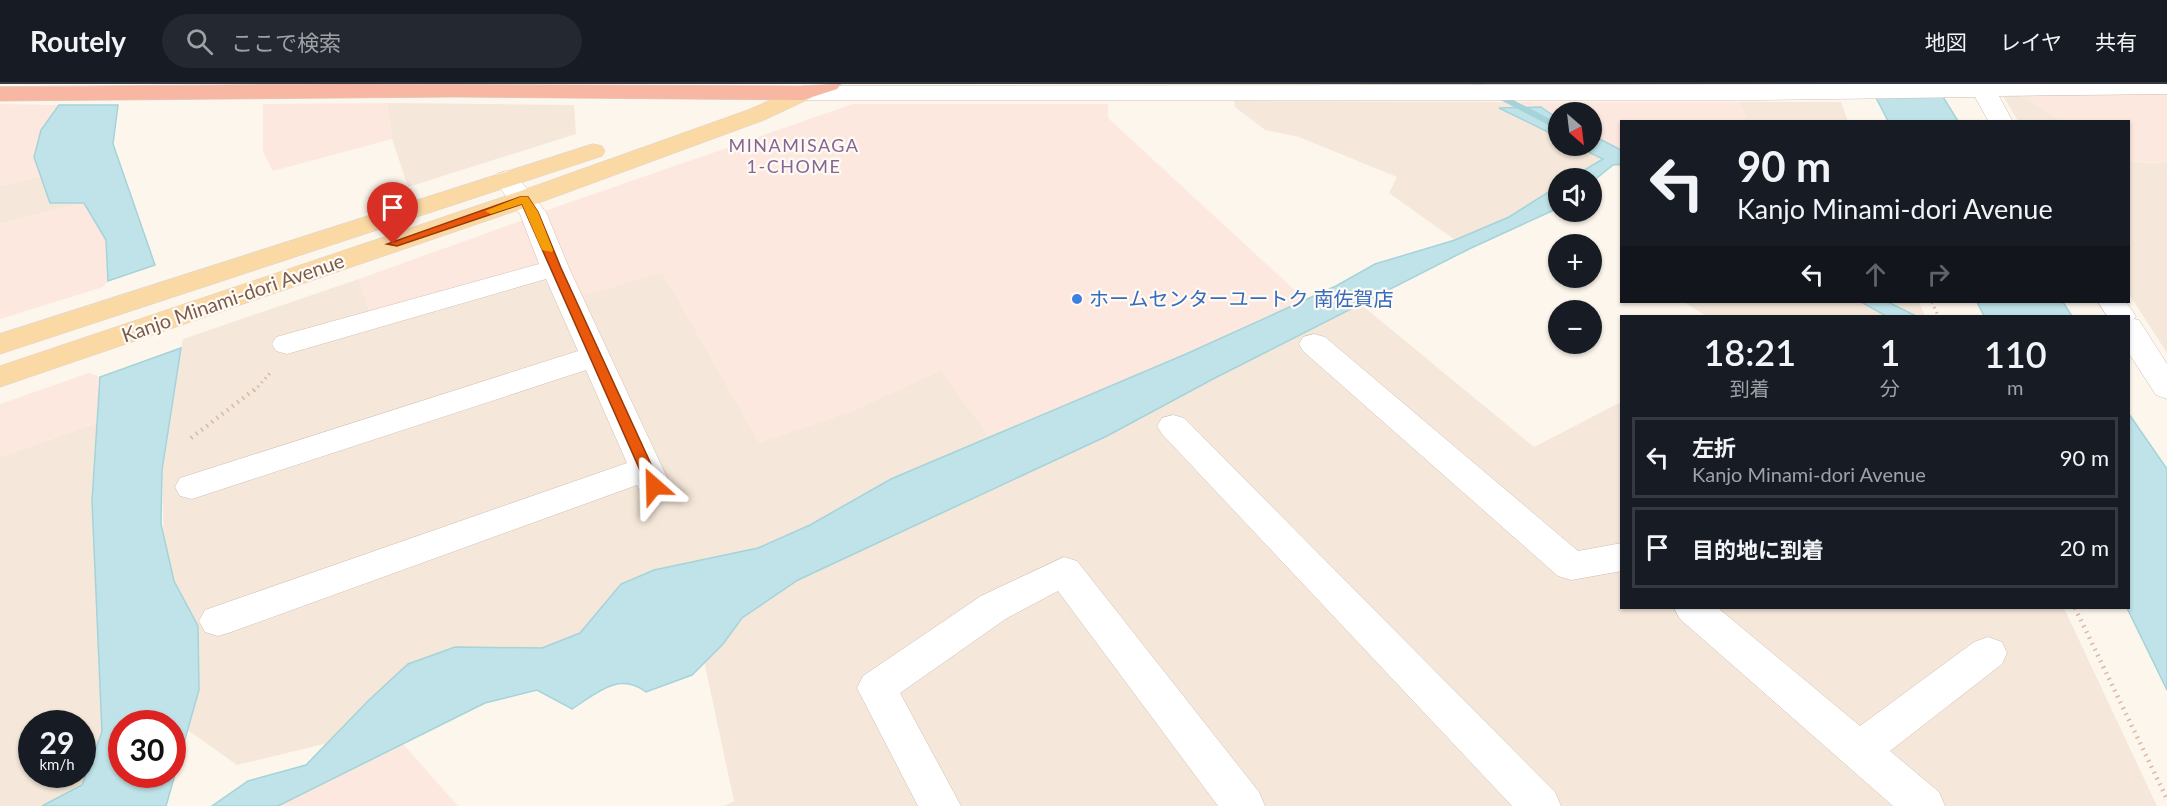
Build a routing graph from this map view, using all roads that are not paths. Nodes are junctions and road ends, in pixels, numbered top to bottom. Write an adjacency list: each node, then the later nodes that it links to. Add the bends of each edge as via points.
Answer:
1 (829, 84): 6 (highway, Kanjo Minami-dori Avenue)
2 (1982, 87): 3 (street); 4 (street); 7 (street)
3 (2167, 87)
4 (1803, 88): 6 (street, via 1521,93)
5 (0, 93): 6 (highway)
6 (803, 93): 8 (main road, Kanjo Minami-dori Avenue, via 756,115)
7 (2000, 120)
8 (515, 189): 9 (street, via 532,212); 11 (main road, Kanjo Minami-dori Avenue); 15 (main road, Kanjo Minami-dori Avenue)
9 (555, 268): 12 (street); 14 (street)
10 (2130, 330): 16 (street)
11 (0, 344)
12 (287, 344)
13 (1314, 344): 19 (street, via 1571,566)
14 (595, 356): 18 (street); 21 (street, via 650,478)
15 (0, 377)
16 (2167, 388)
17 (1173, 426): 26 (street)
18 (192, 487)
19 (1620, 557)
20 (1694, 609): 23 (street)
21 (218, 621)
22 (1989, 653): 23 (street)
23 (1859, 751): 27 (street)
24 (940, 806): 25 (street, via 877,688 994,607 1064,572)
25 (1244, 806)
26 (1540, 806)
27 (1924, 806)

